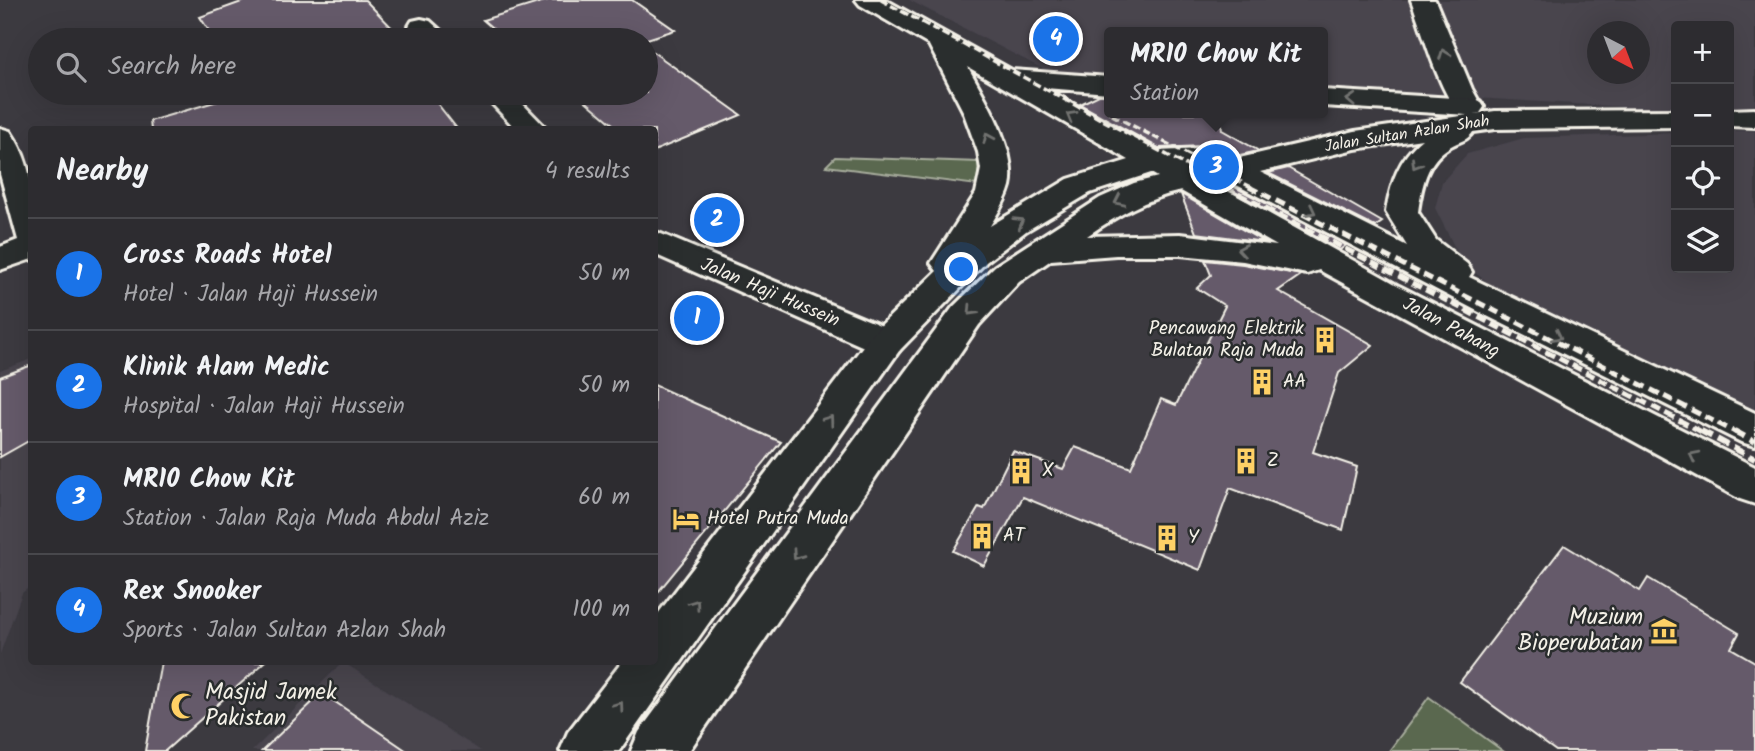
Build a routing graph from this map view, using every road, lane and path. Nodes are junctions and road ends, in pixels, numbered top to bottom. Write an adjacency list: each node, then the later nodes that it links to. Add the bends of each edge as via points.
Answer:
1 (868, 0): 4 (main road, Jalan Pahang)
2 (889, 0): 5 (main road, via 953,36)
3 (1423, 0): 10 (main road, one-way to 3, via 1458,89)
4 (939, 40): 5 (main road, Jalan Pahang); 25 (main road, one-way to 4, via 955,253 995,183 993,151)
5 (978, 62): 6 (main road, Jalan Pahang)
6 (1004, 77): 7 (main road); 17 (main road, Jalan Pahang, one-way to 6)
7 (1104, 85)
8 (1328, 99): 10 (main road, Jalan Sultan Azlan Shah, one-way to 8)
9 (508, 105): 14 (main road)
10 (1481, 114): 11 (main road, Jalan Sultan Azlan Shah); 16 (main road, Jalan Sultan Azlan Shah); 24 (main road, one-way to 24, via 1438,139 1416,159 1406,183 1402,212 1424,247)
11 (1671, 118)
12 (1734, 118): 13 (main road)
13 (1755, 118)
14 (530, 126)
15 (0, 137): 18 (main road, via 13,165)
16 (1228, 168): 17 (main road, Jalan Sultan Azlan Shah); 24 (main road, Jalan Pahang, one-way to 24)
17 (1168, 172): 21 (main road, one-way to 21); 23 (main road, Jalan Pahang); 25 (main road, one-way to 17, via 974,254 1014,224 1079,186)
18 (28, 222)
19 (658, 243): 25 (main road, Jalan Haji Hussein)
20 (28, 248): 22 (main road)
21 (1042, 251): 23 (main road, one-way to 21, via 1270,254 1187,243 1093,244); 31 (main road, one-way to 31, via 1007,275 966,316)
22 (0, 259)
23 (1356, 276): 27 (main road, Jalan Pahang, one-way to 23)
24 (1496, 306): 26 (main road, Jalan Pahang, one-way to 26)
25 (886, 342): 28 (main road, one-way to 25)
26 (1755, 431)
27 (1755, 487)
28 (658, 653)
29 (649, 665): 30 (main road, one-way to 29)
30 (587, 751)
31 (658, 751)

